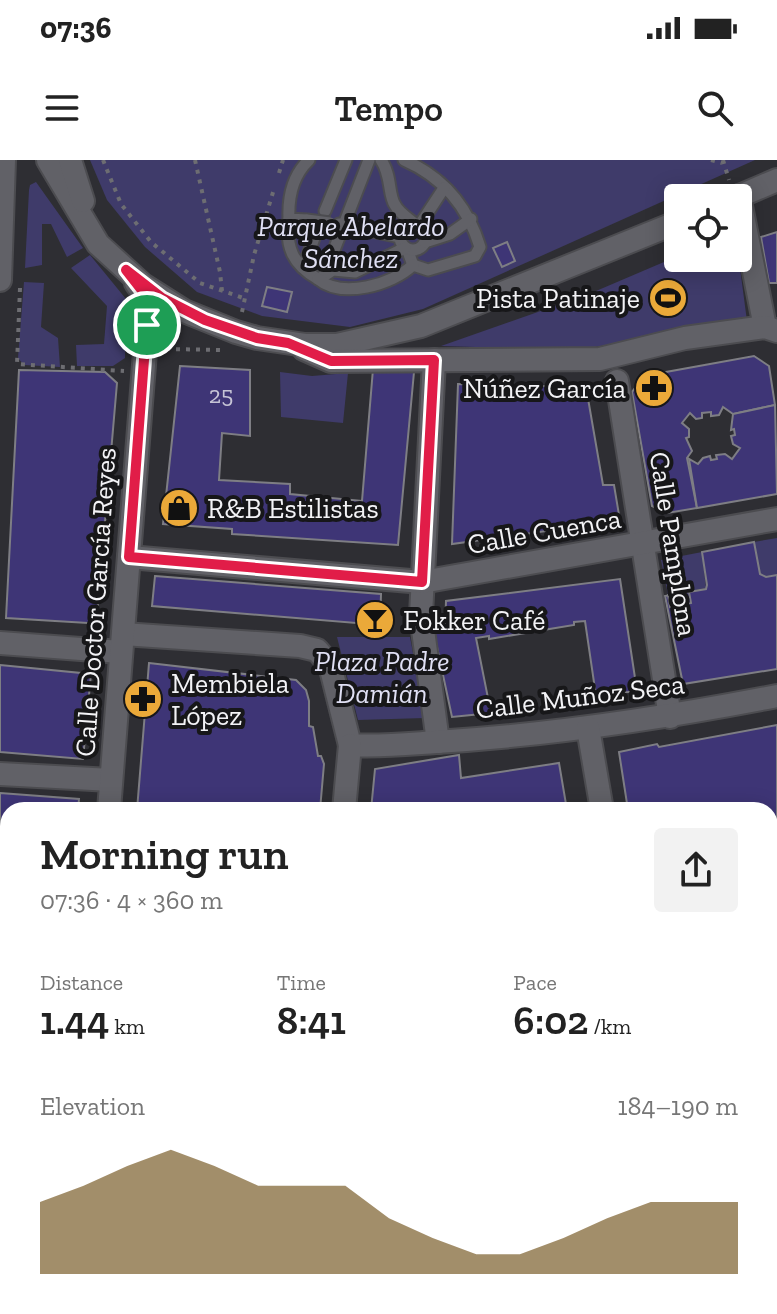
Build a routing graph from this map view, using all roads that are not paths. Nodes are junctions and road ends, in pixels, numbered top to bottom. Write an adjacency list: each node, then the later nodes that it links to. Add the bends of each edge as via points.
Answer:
1 (48, 160): 26 (street, via 98,244)
2 (61, 160): 14 (street)
3 (70, 160): 14 (street)
4 (309, 160): 15 (lane, via 293,185)
5 (346, 160): 13 (lane)
6 (369, 160): 17 (lane)
7 (381, 160): 18 (lane, via 389,174 392,201)
8 (404, 160): 11 (lane)
9 (3, 162): 28 (street)
10 (777, 180): 12 (street)
11 (444, 188): 16 (lane); 18 (lane)
12 (752, 191)
13 (325, 211)
14 (87, 212): 26 (street)
15 (289, 219): 17 (lane, bridge); 25 (lane, via 290,254)
16 (471, 219): 21 (lane, via 450,234); 24 (lane, via 480,247 475,256 428,270)
17 (337, 224): 22 (lane); 27 (lane)
18 (417, 225): 21 (lane); 22 (lane, via 405,227)
19 (664, 228): 31 (street, via 421,326 337,345)
20 (315, 235): 25 (lane)
21 (425, 242): 22 (lane, via 420,248)
22 (404, 245): 24 (lane); 27 (lane, via 355,272 333,270)
23 (752, 255): 30 (street)
24 (413, 265): 27 (lane, via 402,274 354,288 334,289)
25 (304, 267): 27 (lane)
26 (126, 270): 29 (street); 34 (street, Calle Doctor García Reyes, via 147,299)
27 (321, 277)
28 (10, 278)
29 (168, 301): 31 (street, via 235,343); 34 (street, Calle Doctor García Reyes, via 157,315 149,381)
30 (771, 329): 32 (street, via 685,338 600,359)
31 (288, 343): 32 (street, via 331,361)
32 (434, 360): 38 (street)
33 (617, 381): 36 (street, Calle Pamplona)
34 (141, 399): 37 (street, Calle Doctor García Reyes)
35 (777, 519): 36 (street, Calle Cuenca)
36 (644, 544): 38 (street, Calle Cuenca); 42 (street, Calle Pamplona)
37 (129, 557): 38 (street, Calle Cuenca); 40 (street, Calle Doctor García Reyes)
38 (422, 582): 44 (street, via 421,615)
39 (0, 643): 40 (street)
40 (122, 643): 45 (street, via 317,650 330,665); 47 (street, Calle Doctor García Reyes)
41 (777, 696): 42 (street, Calle Muñoz Seca)
42 (670, 717): 43 (street, Calle Muñoz Seca)
43 (588, 728): 44 (street, Calle Muñoz Seca); 50 (street)
44 (438, 742): 45 (street, Calle Muñoz Seca)
45 (350, 745): 49 (street)
46 (0, 774): 47 (street)
47 (111, 780): 48 (street, Calle Doctor García Reyes)
48 (110, 802)
49 (345, 802)
50 (601, 802)

